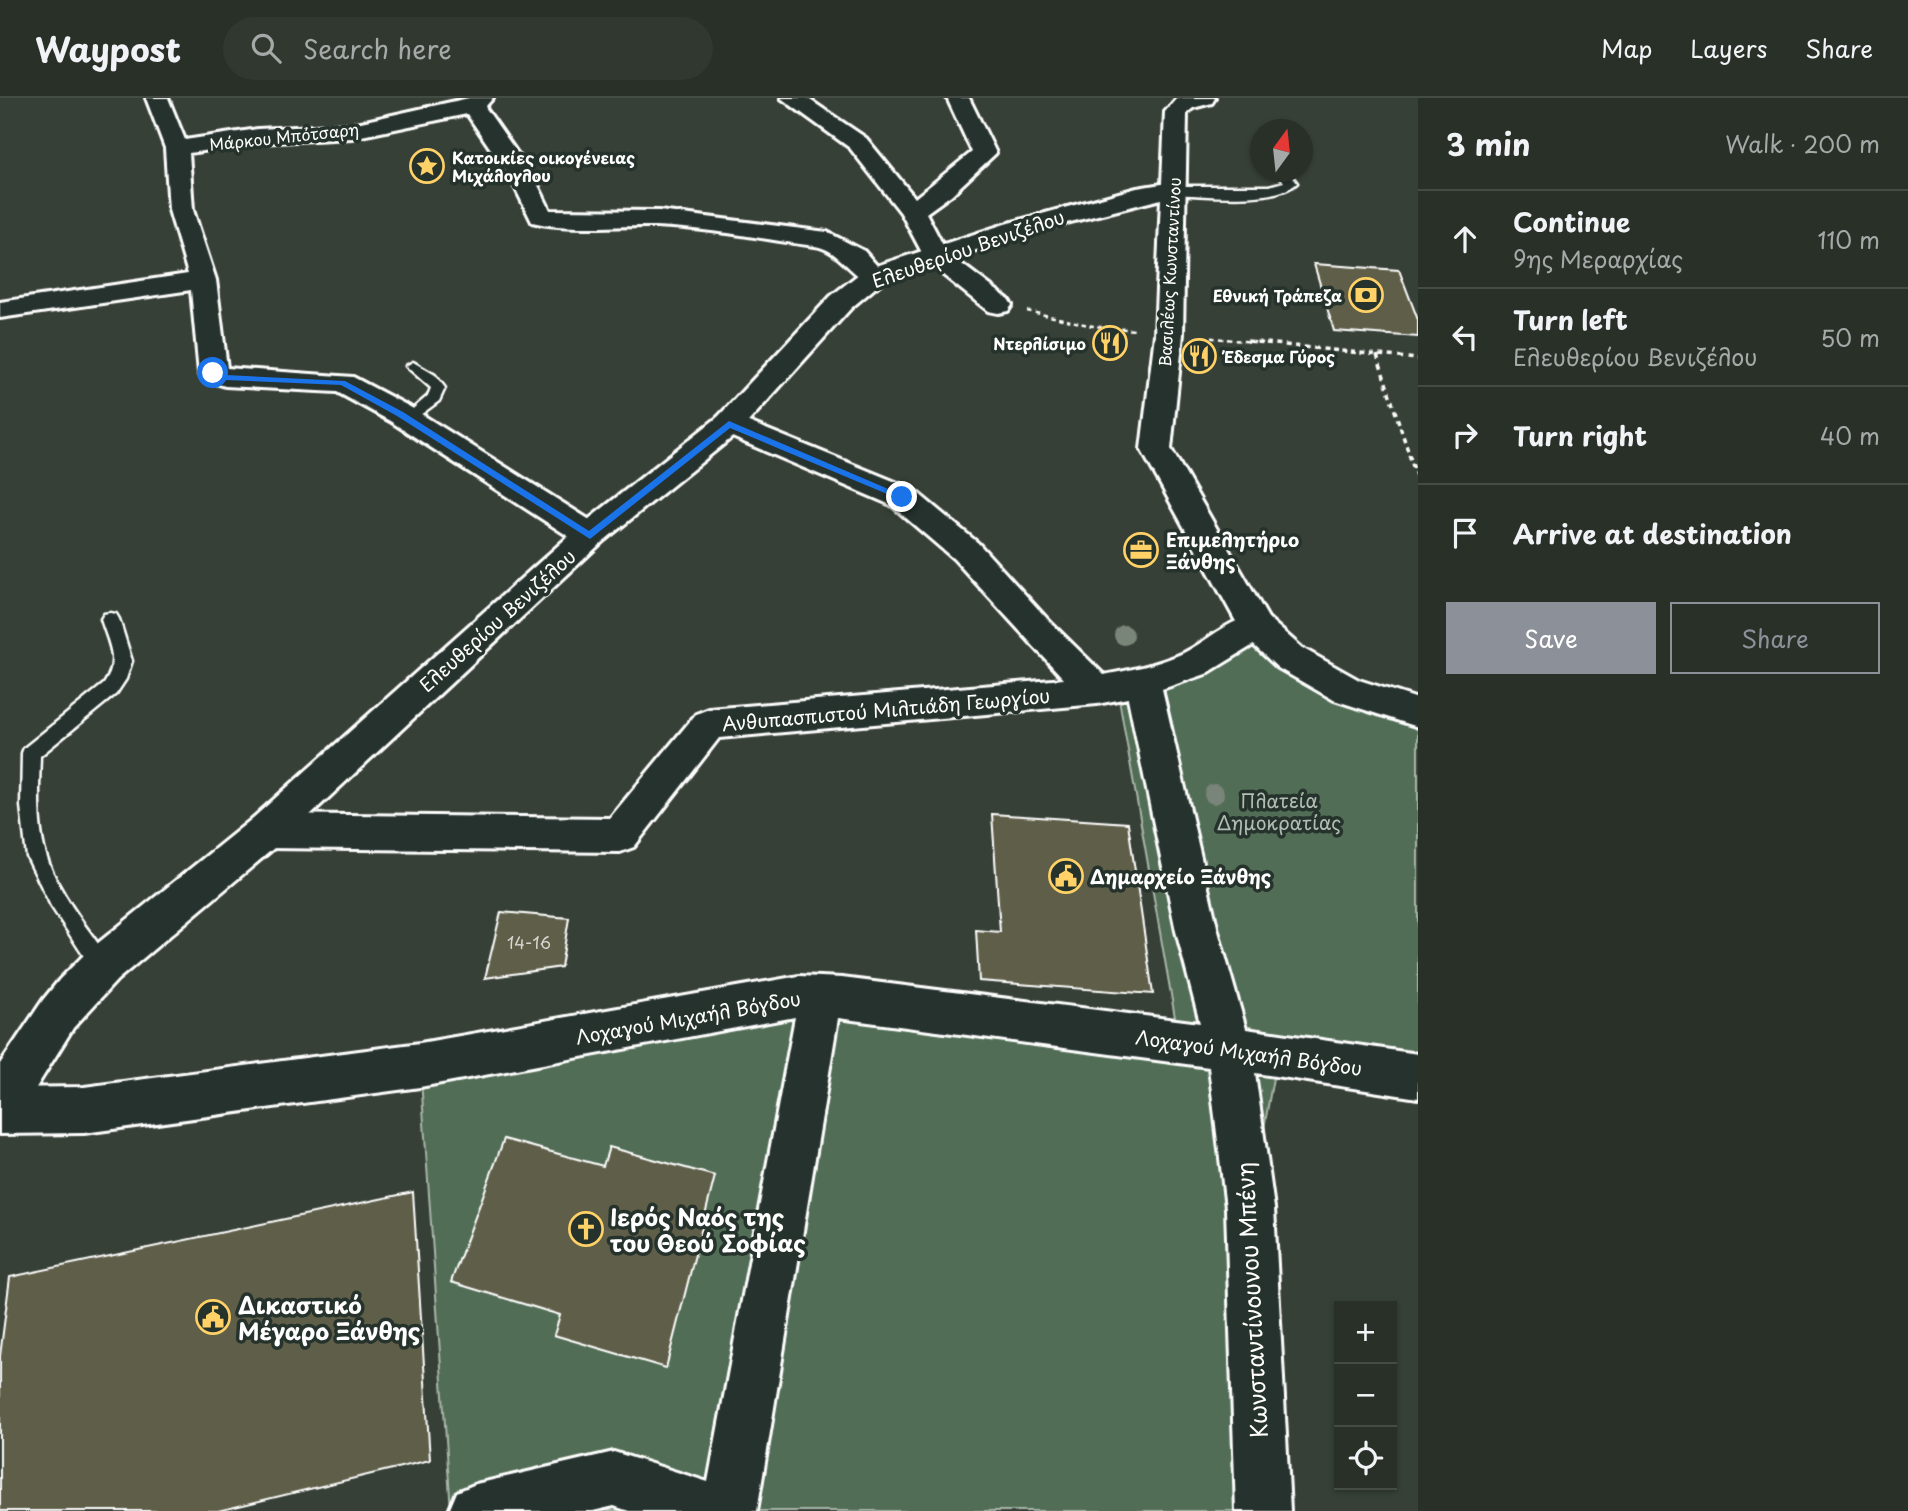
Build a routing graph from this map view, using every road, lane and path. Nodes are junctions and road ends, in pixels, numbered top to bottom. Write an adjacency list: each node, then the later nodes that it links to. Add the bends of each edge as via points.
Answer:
1 (157, 98): 8 (street)
2 (798, 98): 11 (street, via 858,143)
3 (958, 98): 11 (street, via 984,152)
4 (1202, 98): 10 (street, Βασιλέως Κωνσταντίνου, via 1185,103 1176,112)
5 (393, 99): 7 (street, via 385,108)
6 (478, 102): 7 (street, Μάρκου Μπότσαρη); 13 (street, via 541,217 659,219 827,240 855,256)
7 (389, 124): 8 (street, Μάρκου Μπότσαρη)
8 (177, 148): 14 (street, via 181,209)
9 (1290, 182): 10 (lane, via 1269,190)
10 (1174, 190): 12 (street, Ελευθερίου Βενιζέλου, via 1146,192 1014,229); 24 (street, Βασιλέως Κωνσταντίνου, via 1169,334 1156,449)
11 (913, 211): 12 (street)
12 (936, 257): 13 (street, Ελευθερίου Βενιζέλου); 15 (street)
13 (873, 276): 20 (street, Ελευθερίου Βενιζέλου, via 841,302)
14 (203, 280): 16 (street); 19 (street, via 213,373 342,383)
15 (998, 305)
16 (0, 310)
17 (1377, 355): 21 (path)
18 (413, 366): 19 (lane, via 438,388 434,398)
19 (408, 419): 22 (street)
20 (729, 424): 22 (street, Ελευθερίου Βενιζέλου); 26 (street, via 902,497 966,551)
21 (1418, 482)
22 (590, 535): 28 (street, Ελευθερίου Βενιζέλου)
23 (110, 620): 29 (lane, via 123,661 120,674 110,690 32,753 29,789 36,855 70,922)
24 (1256, 627): 25 (street, via 1194,664); 27 (street, Βασιλέως Κωνσταντίνου, via 1290,658 1347,690)
25 (1142, 682): 26 (street); 31 (street, Κωνσταντίνουνου Μπένη, via 1197,931)
26 (1097, 690): 28 (street, Ανθυπασπιστού Μιλτιάδη Γεωργίου, via 709,724 620,835)
27 (1418, 713)
28 (266, 831): 29 (street, Ελευθερίου Βενιζέλου)
29 (102, 966): 33 (street, Ελευθερίου Βενιζέλου, via 58,1014)
30 (820, 996): 31 (street, Λοχαγού Μιχαήλ Βόγδου); 34 (street, Λοχαγού Μιχαήλ Βόγδου, via 782,998 420,1065 84,1110); 37 (street)
31 (1229, 1048): 32 (street, Λοχαγού Μιχαήλ Βόγδου); 38 (street, Κωνσταντίνουνου Μπένη, via 1250,1208)
32 (1418, 1076)
33 (0, 1104)
34 (0, 1111)
35 (476, 1511): 36 (street, via 614,1479)
36 (713, 1511)
37 (730, 1511)
38 (1263, 1511)

